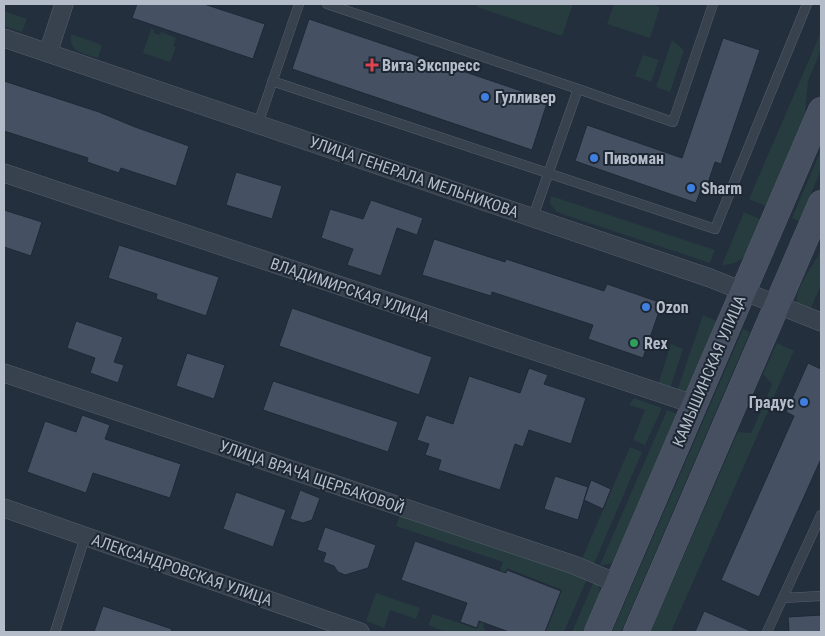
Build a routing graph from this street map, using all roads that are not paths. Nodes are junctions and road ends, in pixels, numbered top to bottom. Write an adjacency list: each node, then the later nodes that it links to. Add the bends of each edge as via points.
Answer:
1 (64, 4): 7 (street)
2 (299, 4): 8 (lane)
3 (327, 4): 9 (lane)
4 (713, 4): 9 (lane, via 673,122)
5 (807, 4): 12 (lane, via 715,229)
6 (4, 38): 7 (street, УЛИЦА ГЕНЕРАЛА МЕЛЬНИКОВА)
7 (48, 53): 11 (street, УЛИЦА ГЕНЕРАЛА МЕЛЬНИКОВА)
8 (272, 81): 11 (lane); 12 (lane)
9 (578, 89): 12 (lane)
10 (821, 110): 16 (street, КАМЫШИНСКАЯ УЛИЦА)
11 (258, 124): 15 (street, УЛИЦА ГЕНЕРАЛА МЕЛЬНИКОВА)
12 (549, 172): 15 (lane)
13 (4, 173): 20 (street, ВЛАДИМИРСКАЯ УЛИЦА)
14 (821, 203): 17 (street)
15 (533, 217): 16 (street, УЛИЦА ГЕНЕРАЛА МЕЛЬНИКОВА)
16 (743, 292): 17 (street, УЛИЦА ГЕНЕРАЛА МЕЛЬНИКОВА); 20 (street, КАМЫШИНСКАЯ УЛИЦА)
17 (777, 305): 18 (street, УЛИЦА ГЕНЕРАЛА МЕЛЬНИКОВА); 30 (street)
18 (821, 322)
19 (4, 373): 24 (street, УЛИЦА ВРАЧА ЩЕРБАКОВОЙ, via 574,565)
20 (696, 405): 24 (street, КАМЫШИНСКАЯ УЛИЦА)
21 (4, 508): 23 (street, АЛЕКСАНДРОВСКАЯ УЛИЦА)
22 (821, 515): 26 (lane)
23 (85, 536): 27 (lane); 28 (street, АЛЕКСАНДРОВСКАЯ УЛИЦА)
24 (619, 584): 29 (street, КАМЫШИНСКАЯ УЛИЦА)
25 (821, 596): 26 (lane)
26 (783, 598): 31 (lane)
27 (55, 632)
28 (360, 632)
29 (598, 632)
30 (636, 632)
31 (768, 632)

